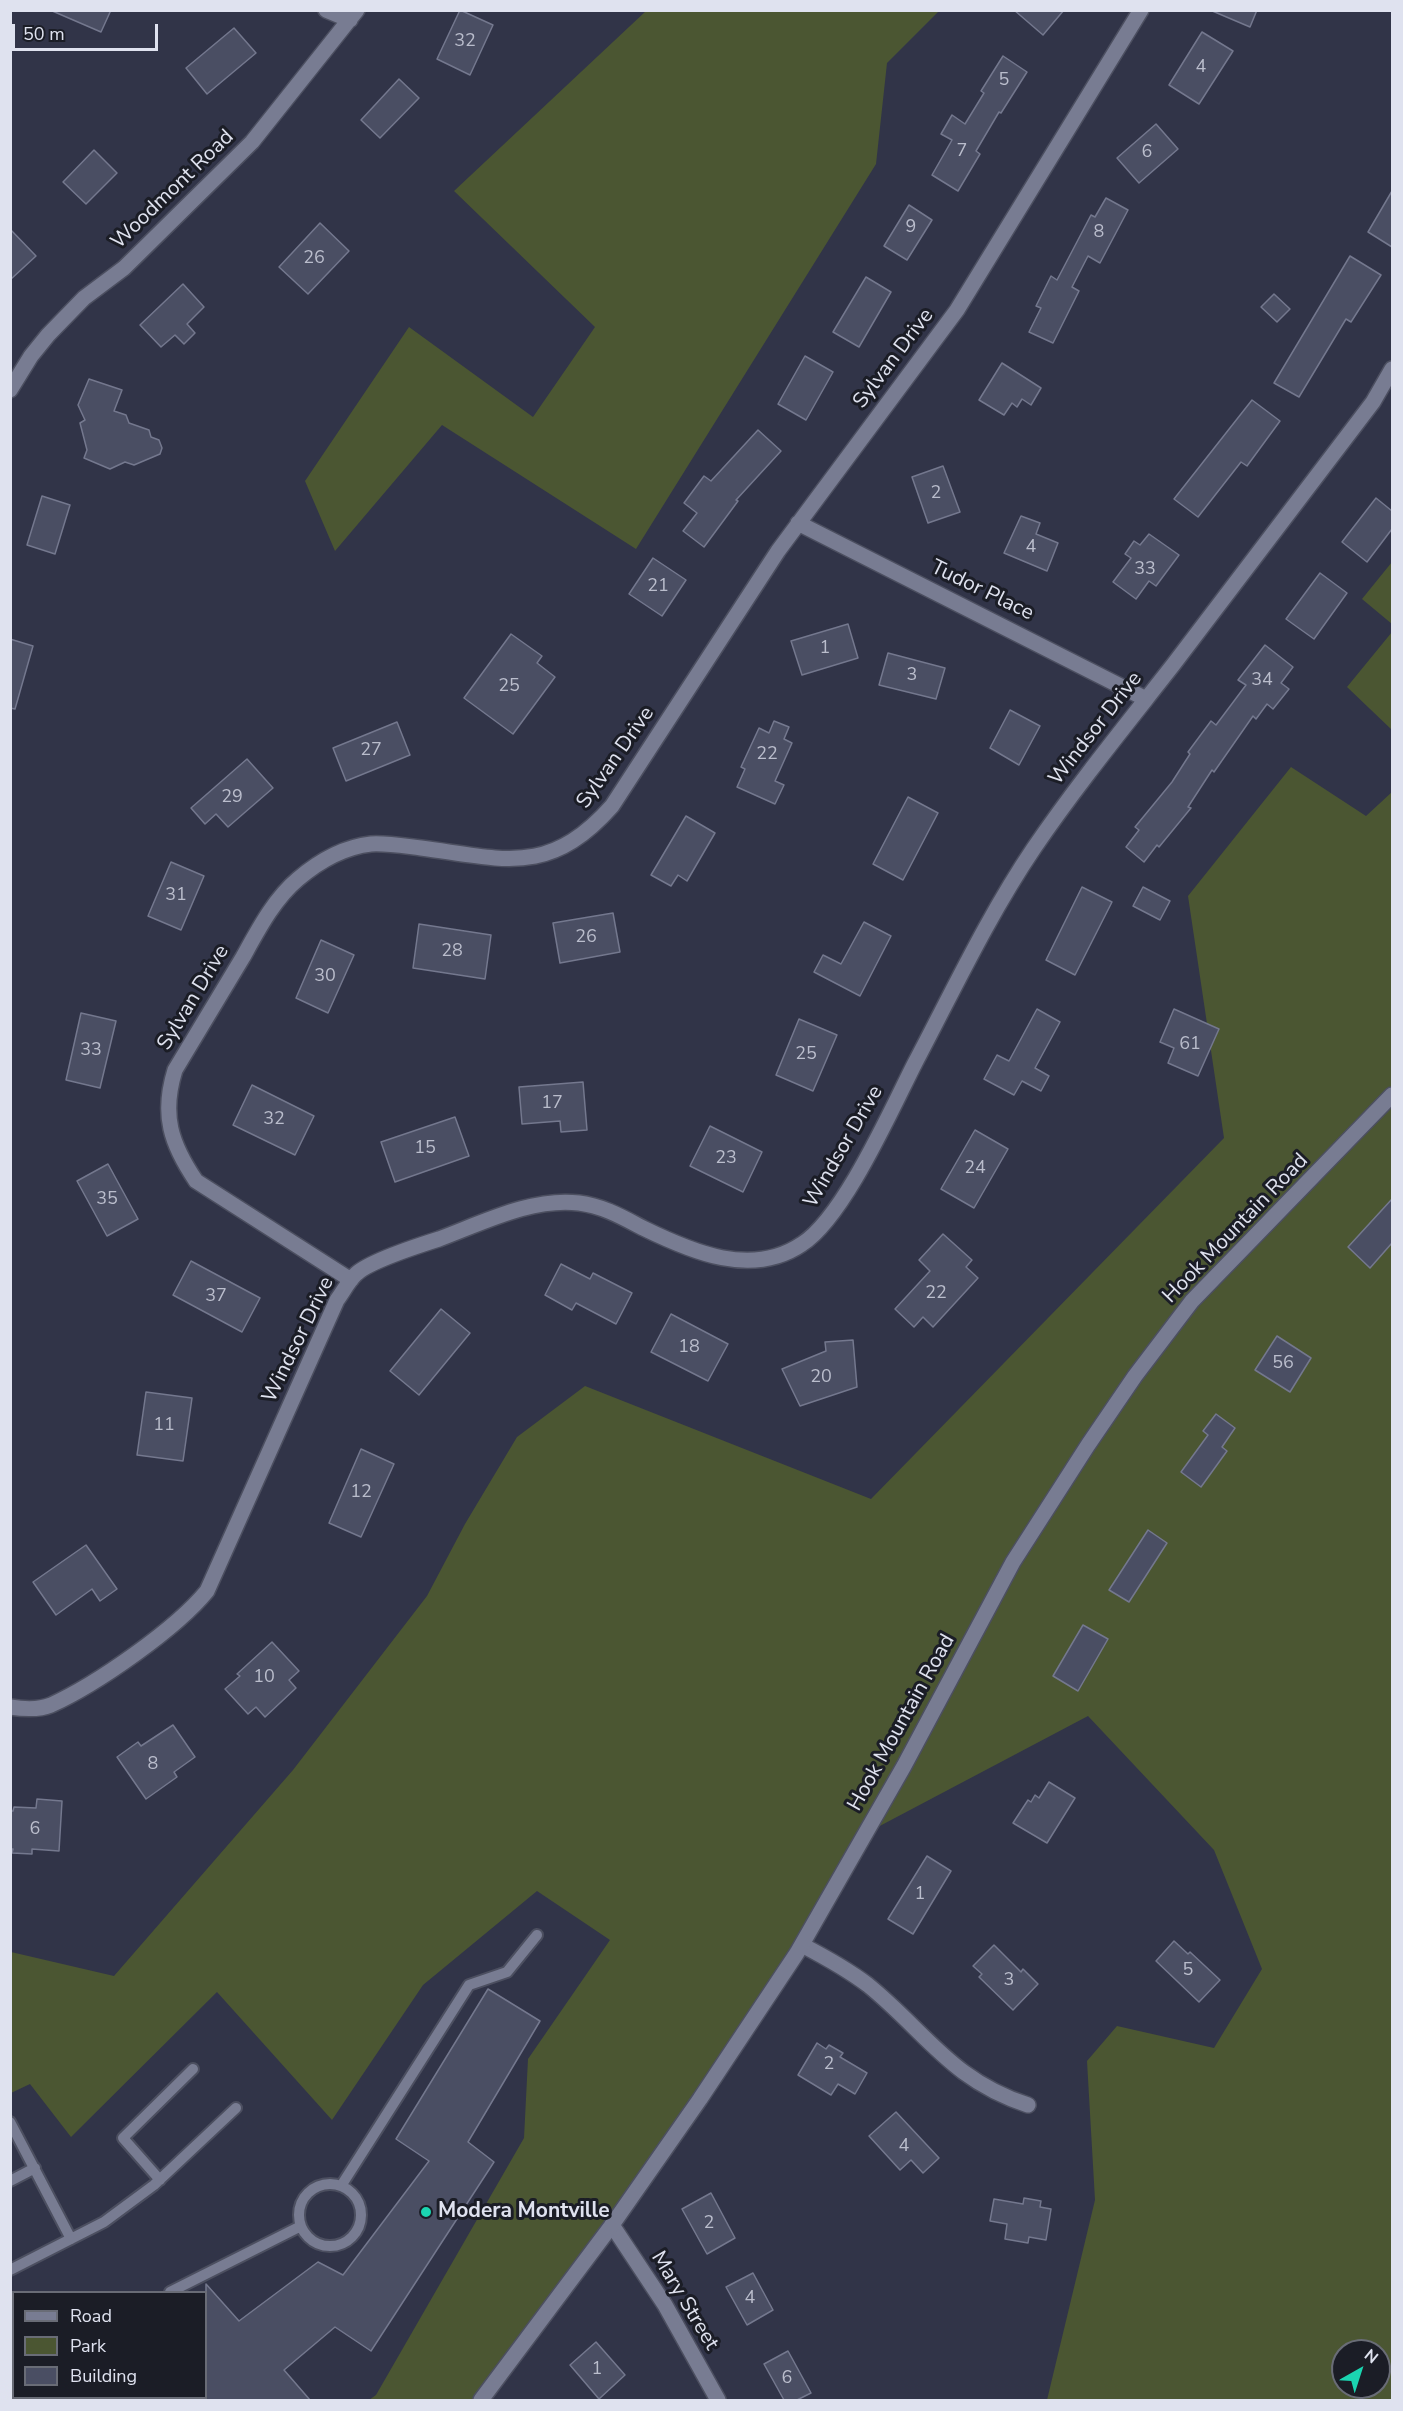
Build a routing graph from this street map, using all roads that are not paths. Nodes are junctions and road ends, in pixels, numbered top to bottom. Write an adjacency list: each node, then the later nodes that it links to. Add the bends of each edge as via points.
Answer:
1 (326, 10): 3 (street)
2 (1141, 10): 6 (street, Sylvan Drive, via 957,310)
3 (353, 15): 5 (street, Woodmont Road, via 252,142 124,268 84,298 31,356)
4 (1392, 369): 7 (street, Windsor Drive, via 1373,402)
5 (10, 390)
6 (798, 523): 7 (street, Tudor Place); 9 (street, Sylvan Drive, via 612,806 579,838 534,857 507,860 385,844 357,846 298,878 265,919 176,1070 169,1096 172,1136 196,1181)
7 (1146, 699): 9 (street, Windsor Drive, via 1033,850 995,912 856,1175 827,1221 804,1244 773,1258 730,1260 682,1245 605,1208 576,1202 550,1203 400,1252 357,1273)
8 (1392, 1095): 12 (street, Hook Mountain Road, via 1192,1301 1135,1376 1013,1562)
9 (351, 1280): 10 (street, Windsor Drive, via 337,1300 207,1591 192,1609 113,1669 50,1706)
10 (10, 1707)
11 (537, 1935): 20 (lane, via 507,1972 469,1986)
12 (802, 1945): 14 (street, via 869,1986 950,2064 1003,2097); 21 (street, Hook Mountain Road)
13 (194, 2069): 18 (lane, via 123,2138)
14 (1028, 2105)
15 (236, 2108): 18 (lane)
16 (10, 2121): 17 (lane)
17 (35, 2168): 19 (lane); 23 (lane)
18 (159, 2180): 23 (lane, via 104,2222)
19 (10, 2181)
20 (341, 2186): 22 (lane, via 321,2185 312,2190 300,2206); 22 (lane, via 350,2192 360,2209 358,2229 352,2237 334,2246 323,2246 306,2235)
21 (612, 2225): 26 (street, Hook Mountain Road); 27 (street, Mary Street, via 665,2305)
22 (301, 2226): 25 (lane)
23 (71, 2239): 24 (lane)
24 (10, 2270)
25 (172, 2291)
26 (481, 2400)
27 (718, 2400)

